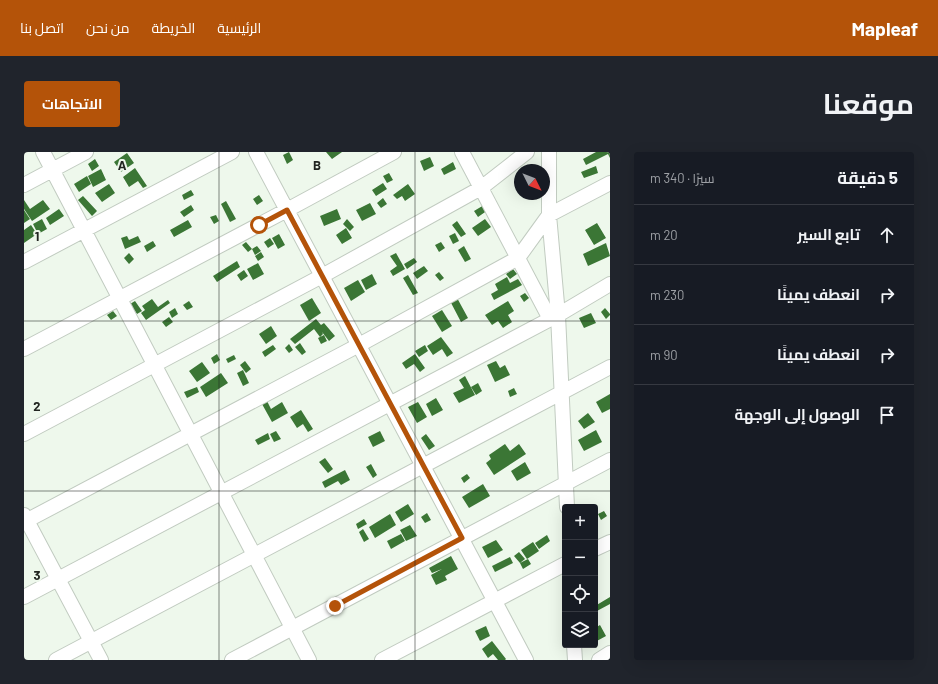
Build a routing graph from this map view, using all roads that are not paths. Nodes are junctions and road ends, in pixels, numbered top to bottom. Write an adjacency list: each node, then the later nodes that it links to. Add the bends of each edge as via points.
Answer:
1 (43, 152): 9 (street)
2 (86, 152): 9 (street)
3 (232, 152): 15 (street)
4 (256, 152): 13 (street)
5 (394, 152): 13 (street)
6 (462, 152): 12 (street)
7 (528, 152): 12 (street)
8 (549, 152): 14 (street)
9 (52, 170): 11 (street); 15 (street)
10 (610, 183): 14 (street)
11 (24, 185)
12 (481, 188): 16 (street); 18 (street)
13 (287, 210): 18 (street); 20 (street)
14 (549, 216): 16 (street); 21 (street)
15 (84, 230): 17 (street); 20 (street)
16 (518, 258): 21 (street); 22 (street)
17 (24, 262)
18 (322, 276): 22 (street); 24 (street)
19 (610, 284): 21 (street)
20 (120, 299): 23 (street); 24 (street)
21 (554, 317): 26 (street); 27 (street)
22 (359, 345): 27 (street); 29 (street)
23 (24, 349)
24 (155, 365): 28 (street); 29 (street)
25 (610, 367): 26 (street)
26 (561, 394): 31 (street); 32 (street)
27 (390, 404): 31 (street); 33 (street)
28 (24, 434)
29 (191, 434): 33 (street); 35 (street)
30 (610, 460): 32 (street)
31 (423, 466): 36 (street); 39 (street)
32 (566, 484): 34 (street); 36 (street)
33 (222, 493): 39 (street); 41 (street)
34 (567, 504)
35 (25, 519): 41 (street)
36 (462, 538): 43 (street); 44 (street)
37 (610, 542): 38 (street)
38 (598, 548)
39 (254, 555): 44 (street); 45 (street)
40 (562, 566): 43 (street)
41 (58, 579): 42 (street); 45 (street)
42 (24, 597)
43 (494, 600): 52 (street); 53 (street)
44 (292, 628): 50 (street); 51 (street)
45 (92, 642): 48 (street); 49 (street)
46 (574, 648): 54 (street)
47 (610, 654): 55 (street)
48 (56, 660)
49 (101, 660)
50 (232, 660)
51 (309, 660)
52 (382, 660)
53 (526, 660)
54 (575, 660)
55 (599, 660)

